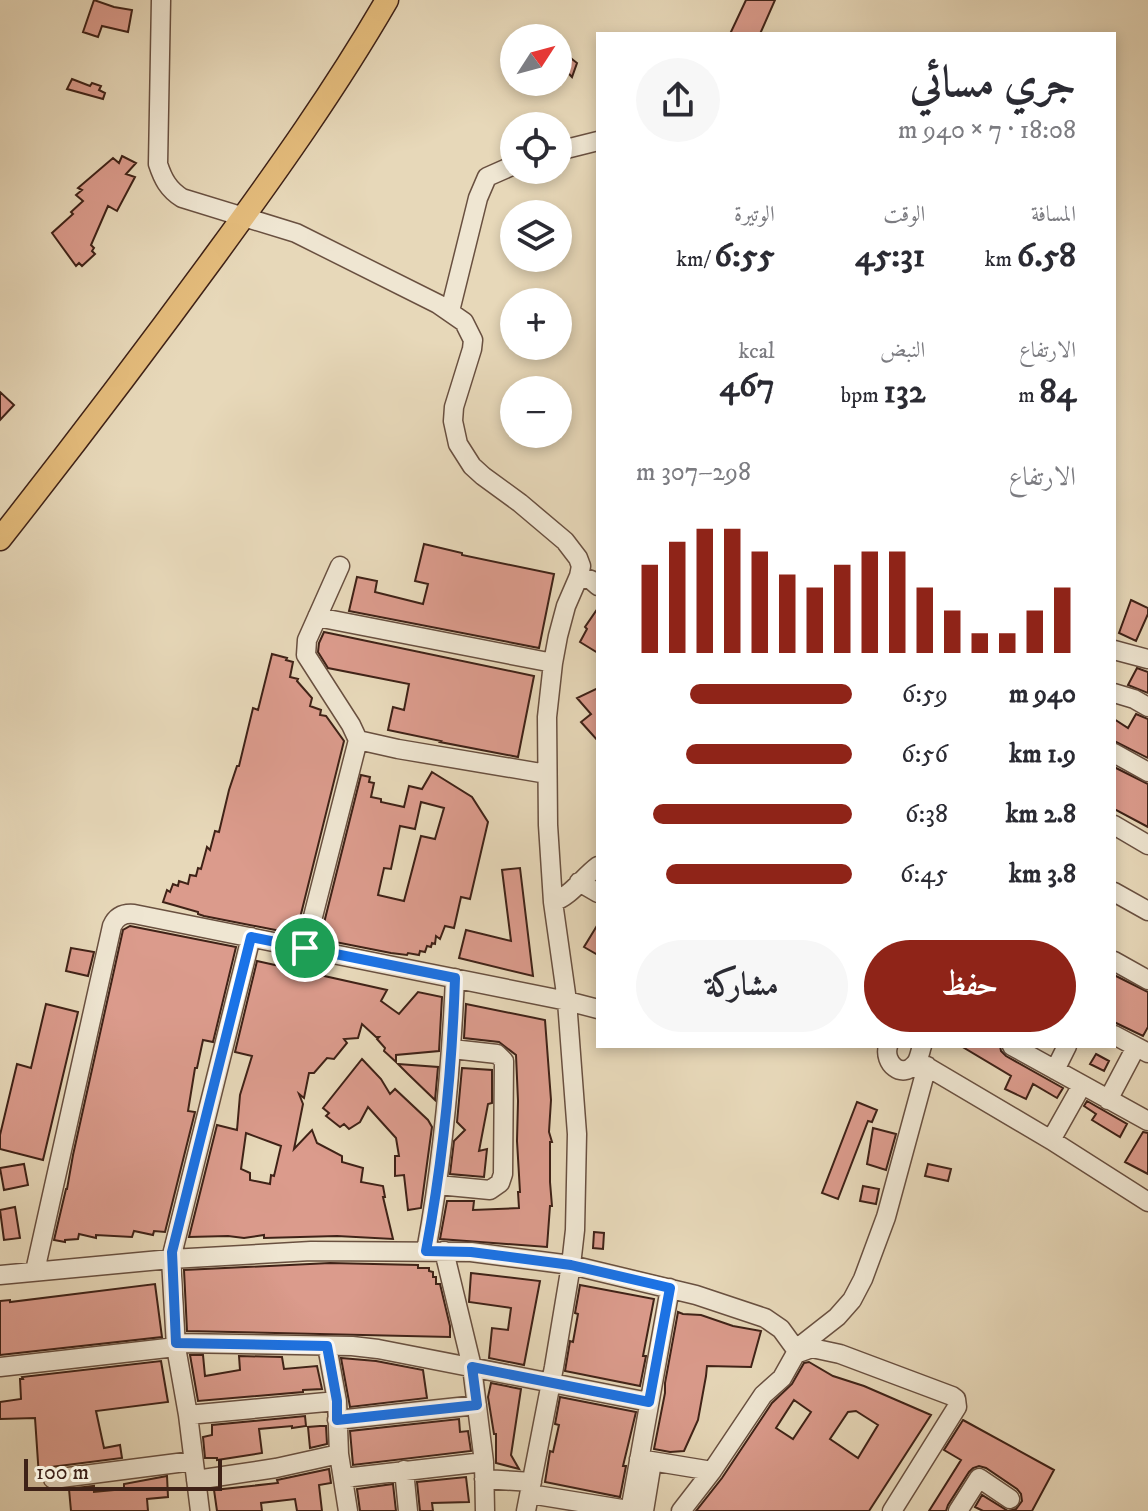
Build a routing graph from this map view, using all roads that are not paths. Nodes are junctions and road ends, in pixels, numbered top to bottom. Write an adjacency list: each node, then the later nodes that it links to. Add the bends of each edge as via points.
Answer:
1 (161, 0): 6 (street, via 157,135 162,177 182,198)
2 (387, 0): 6 (main road)
3 (596, 142): 4 (street)
4 (572, 148)
5 (500, 171): 7 (street, via 487,177 478,198)
6 (244, 216): 7 (street, via 296,233); 8 (main road)
7 (450, 311): 10 (street, via 464,322 473,340 454,407 458,444 472,466 573,549 581,566)
8 (0, 539)
9 (340, 566): 12 (street)
10 (579, 576): 11 (street); 15 (street)
11 (596, 584)
12 (317, 617): 15 (street); 18 (street, via 306,655)
13 (1116, 651): 14 (street)
14 (1148, 659)
15 (553, 663): 21 (street)
16 (1116, 694): 17 (street)
17 (1148, 707)
18 (358, 740): 21 (street); 31 (street)
19 (1116, 754): 20 (street)
20 (1148, 772)
21 (547, 774): 28 (street)
22 (1116, 826): 23 (street)
23 (1148, 845)
24 (596, 868): 25 (street)
25 (579, 882): 26 (street); 28 (street)
26 (596, 892)
27 (1116, 893): 29 (street)
28 (553, 902): 35 (street)
29 (1148, 911)
30 (251, 937): 31 (street); 52 (street); 54 (street, via 134,914 114,922)
31 (305, 948): 33 (street)
32 (1116, 962): 34 (street)
33 (455, 978): 35 (street); 41 (street)
34 (1148, 980)
35 (567, 1001): 36 (street); 53 (street, via 577,1134)
36 (596, 1008)
37 (1116, 1036): 42 (street)
38 (888, 1048): 43 (street, via 888,1060 897,1069 908,1069)
39 (1016, 1048): 44 (street)
40 (1066, 1048): 44 (street)
41 (452, 1049): 49 (street); 49 (street, via 497,1054 504,1061 503,1174 490,1190)
42 (1142, 1050): 46 (street)
43 (922, 1058): 48 (street); 59 (street, via 886,1217 863,1279 844,1310)
44 (1055, 1070): 45 (street)
45 (1082, 1085): 46 (street); 48 (street)
46 (1108, 1100): 47 (street)
47 (1148, 1121)
48 (1051, 1140): 50 (street)
49 (438, 1185): 51 (street)
50 (1148, 1202)
51 (435, 1251): 52 (street); 53 (street); 61 (street)
52 (171, 1259): 54 (street); 57 (street)
53 (571, 1265): 56 (street); 62 (street)
54 (35, 1271): 55 (street)
55 (0, 1275)
56 (670, 1288): 59 (street, via 765,1318); 64 (street)
57 (176, 1345): 58 (street); 60 (street); 66 (street)
58 (327, 1346): 61 (street, via 378,1349); 63 (street)
59 (797, 1351): 73 (street); 86 (street, via 840,1354 956,1399 957,1407)
60 (0, 1367)
61 (472, 1367): 62 (street); 65 (street)
62 (551, 1382): 64 (street); 77 (street)
63 (337, 1401): 66 (street); 67 (street)
64 (649, 1402): 69 (street)
65 (477, 1405): 67 (street); 72 (street)
66 (188, 1415): 70 (street)
67 (337, 1420): 68 (street)
68 (339, 1454): 74 (street); 76 (street)
69 (646, 1460): 73 (street); 83 (street); 84 (street)
70 (193, 1461): 75 (street); 76 (street)
71 (404, 1470): 72 (street); 74 (street); 81 (street)
72 (484, 1470): 77 (street); 82 (street)
73 (712, 1471): 85 (street)
74 (344, 1478): 80 (street)
75 (53, 1479)
76 (196, 1480): 79 (street)
77 (529, 1495): 83 (street)
78 (1010, 1499): 87 (street, via 979,1478)
79 (200, 1511)
80 (348, 1511)
81 (408, 1511)
82 (485, 1511)
83 (631, 1511)
84 (644, 1511)
85 (681, 1511)
86 (892, 1511)
87 (958, 1511)

